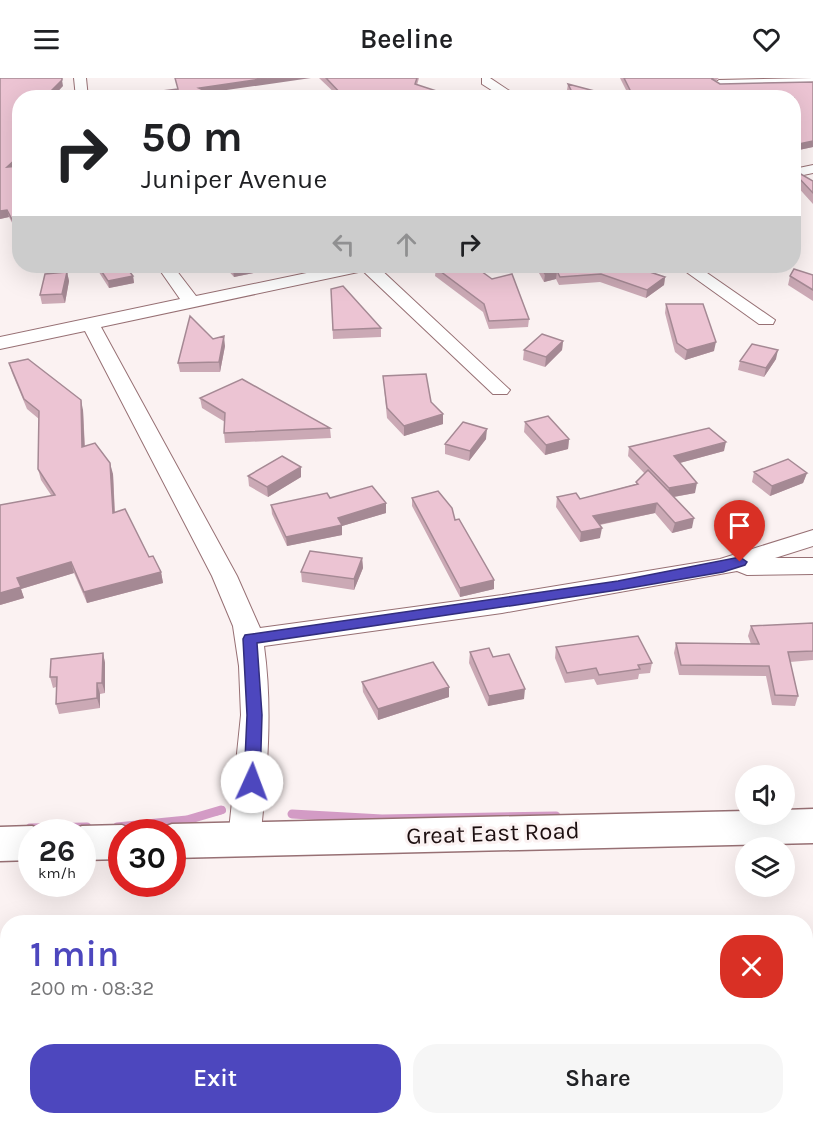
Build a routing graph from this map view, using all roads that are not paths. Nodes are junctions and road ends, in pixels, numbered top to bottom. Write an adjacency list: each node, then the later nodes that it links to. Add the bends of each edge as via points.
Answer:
1 (486, 81): 4 (street)
2 (813, 82): 3 (street)
3 (719, 84)
4 (501, 90)
5 (170, 273): 9 (street)
6 (329, 273): 9 (street)
7 (375, 273): 13 (street)
8 (696, 273): 10 (street)
9 (191, 302): 11 (street)
10 (766, 320)
11 (91, 325): 12 (street); 17 (street, via 224,578)
12 (0, 343)
13 (500, 390)
14 (813, 538): 16 (street)
15 (813, 566): 16 (street)
16 (723, 567): 17 (street, via 502,604)
17 (250, 639): 19 (street, via 255,715)
18 (813, 826): 19 (main road, Great East Road)
19 (244, 840): 20 (main road, Great East Road)
20 (186, 841)
21 (18, 843): 22 (main road)
22 (0, 844)

